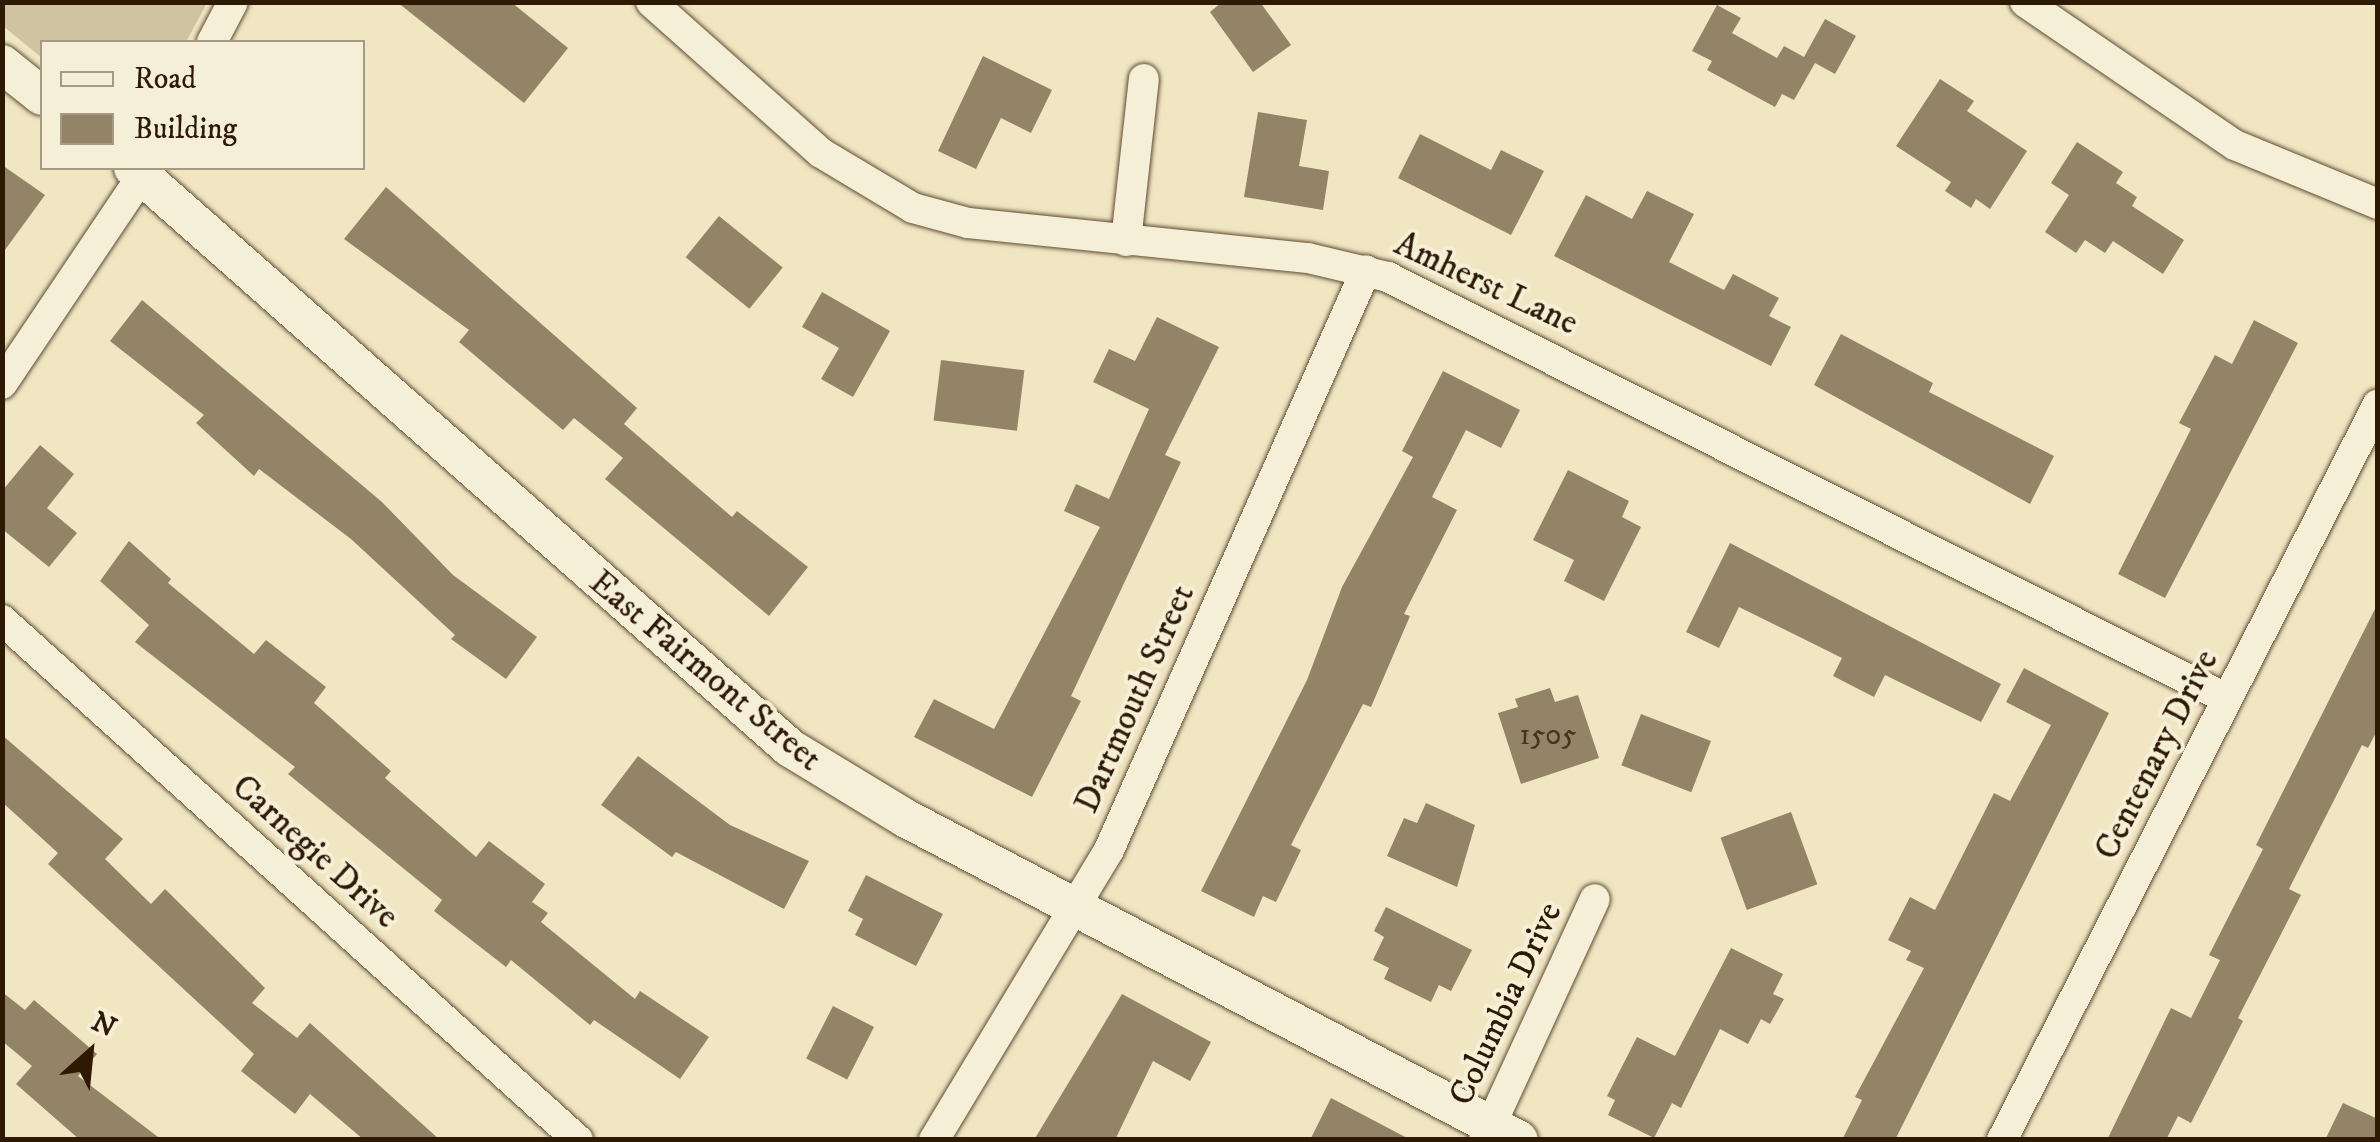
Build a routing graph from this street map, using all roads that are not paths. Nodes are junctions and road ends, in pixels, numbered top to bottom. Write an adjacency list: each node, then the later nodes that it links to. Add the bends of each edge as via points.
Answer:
1 (233, 2): 4 (street)
2 (651, 2): 10 (street, Amherst Lane, via 804,140 884,194 948,220)
3 (2025, 2): 9 (street, via 2235,145)
4 (213, 40)
5 (2, 64): 7 (street)
6 (1144, 79): 10 (street)
7 (40, 94)
8 (141, 170): 12 (street); 17 (street, East Fairmont Street, via 768,732 851,788)
9 (2378, 204)
10 (1126, 240): 11 (street, Amherst Lane)
11 (1366, 270): 15 (street, Amherst Lane, via 1447,303); 17 (street, Dartmouth Street, via 1109,850)
12 (2, 384)
13 (2378, 404): 15 (street, Centenary Drive)
14 (2, 620): 19 (street, Carnegie Drive)
15 (2228, 699): 21 (street, Centenary Drive)
16 (1595, 899): 18 (street, Columbia Drive)
17 (1076, 908): 18 (street, East Fairmont Street); 20 (street, Dartmouth Street)
18 (1498, 1135)
19 (578, 1140)
20 (934, 1140)
21 (2002, 1140)

